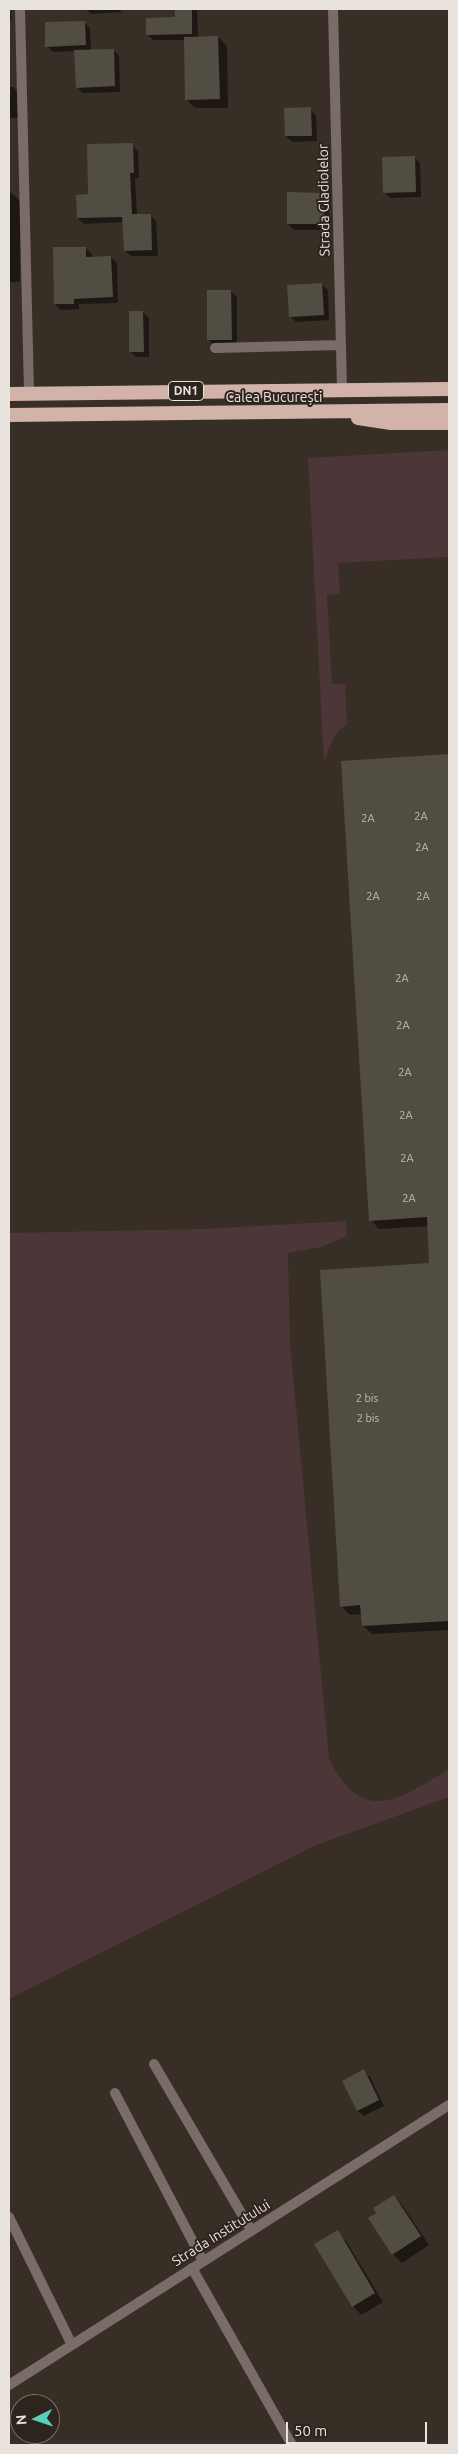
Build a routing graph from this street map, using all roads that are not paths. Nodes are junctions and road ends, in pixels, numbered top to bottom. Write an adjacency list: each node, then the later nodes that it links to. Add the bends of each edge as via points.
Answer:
1 (20, 9): 7 (street)
2 (333, 9): 3 (street, Strada Gladiolelor)
3 (341, 345): 4 (street); 6 (street, Strada Gladiolelor)
4 (215, 348)
5 (449, 389): 6 (highway, Calea București / DN1)
6 (342, 390): 7 (highway, Calea București / DN1)
7 (29, 393): 8 (highway, Calea București / DN1)
8 (9, 394)
9 (449, 410): 10 (highway, Calea București / DN1)
10 (339, 412): 11 (highway, Calea București / DN1); 12 (highway, via 375,421)
11 (9, 415)
12 (449, 424)
13 (154, 2064): 17 (street)
14 (115, 2093): 18 (street)
15 (449, 2105): 17 (street, Strada Institutului)
16 (9, 2216): 20 (street)
17 (251, 2230): 18 (street, Strada Institutului)
18 (203, 2261): 19 (street, Strada Institutului)
19 (192, 2268): 20 (street, Strada Institutului); 22 (street)
20 (72, 2345): 21 (street, Strada Institutului)
21 (9, 2385)
22 (292, 2445)

